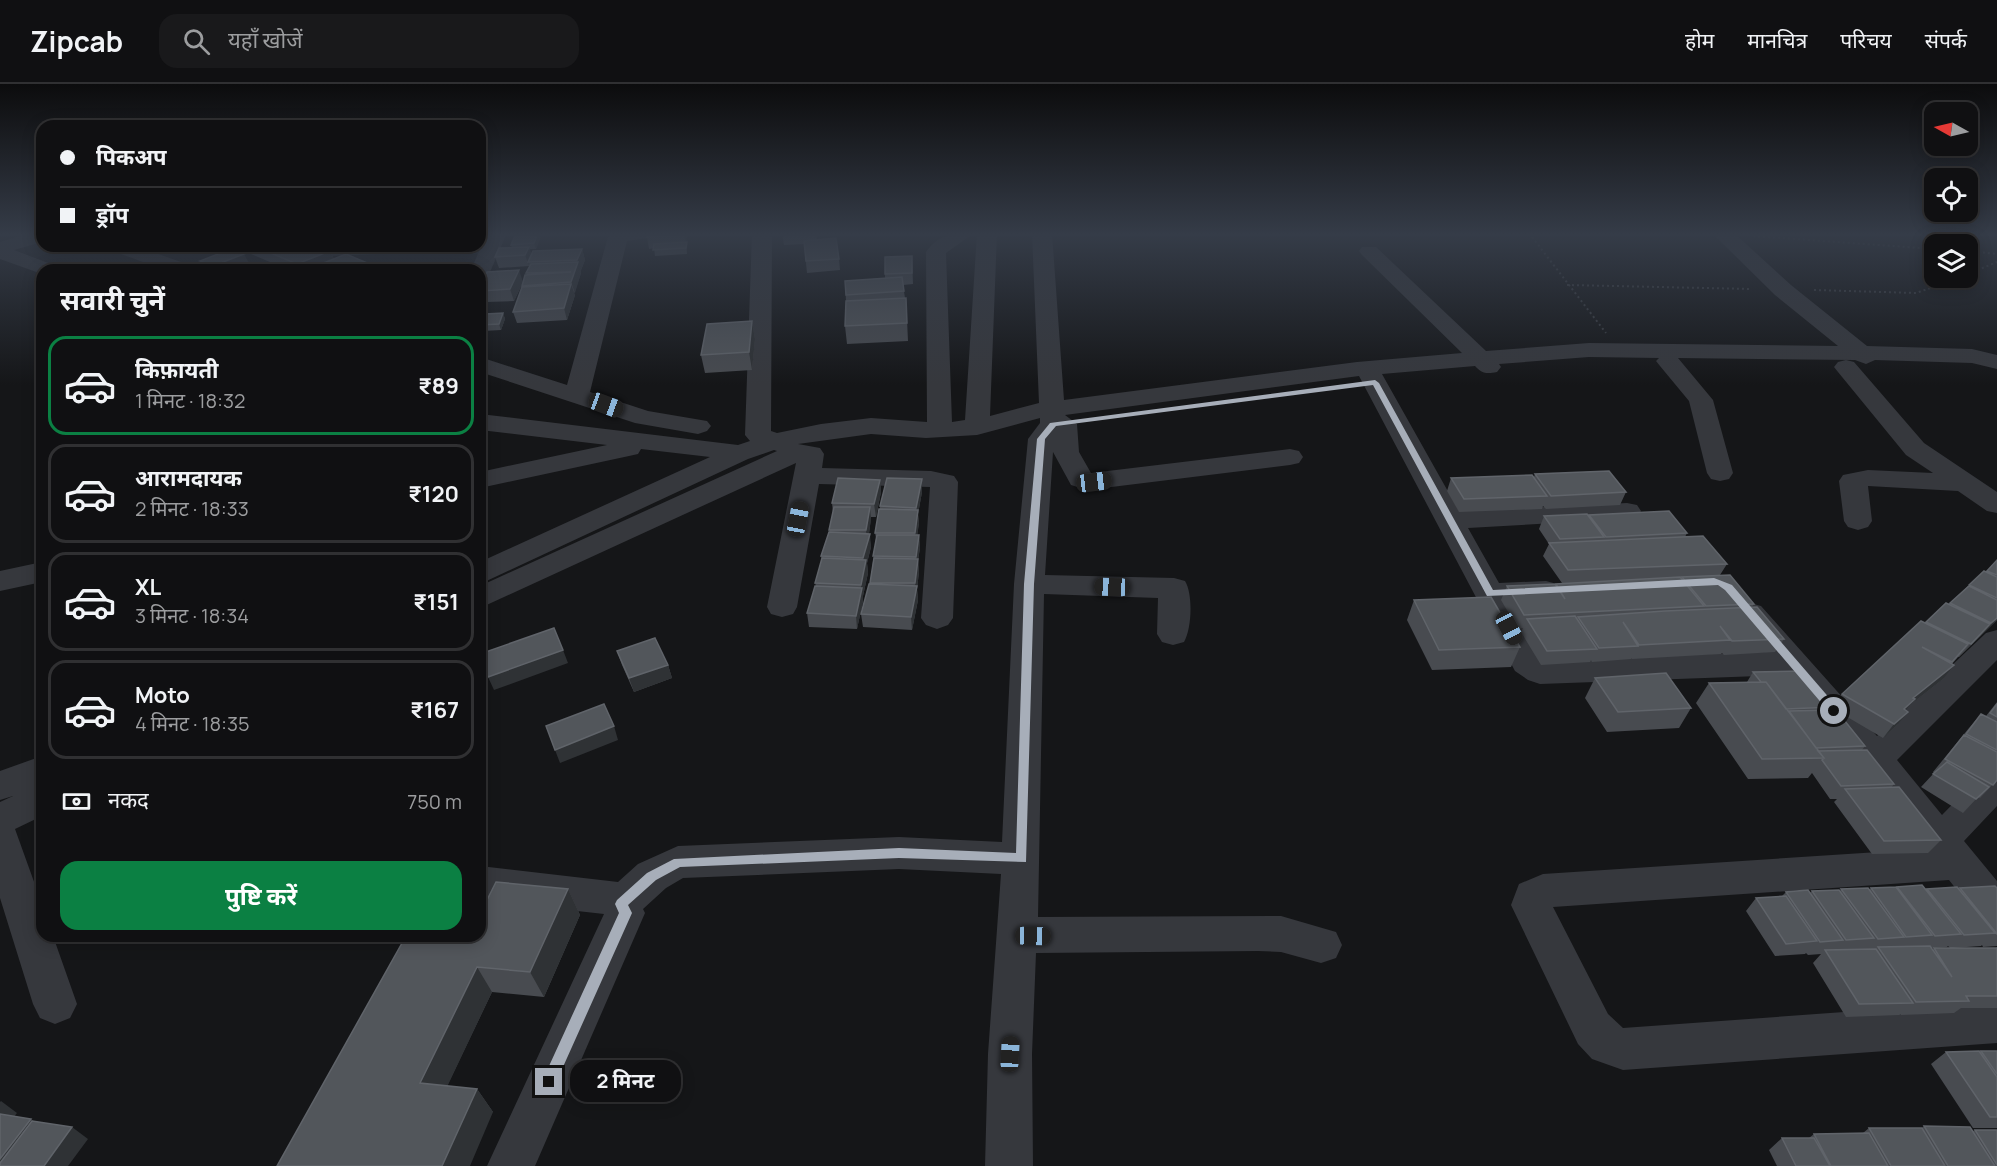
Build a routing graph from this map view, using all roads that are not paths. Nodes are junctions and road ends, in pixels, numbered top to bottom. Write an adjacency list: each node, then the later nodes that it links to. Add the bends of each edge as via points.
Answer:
1 (606, 283): 15 (street)
2 (767, 283): 21 (street)
3 (935, 283): 19 (street)
4 (987, 283): 17 (street)
5 (1037, 283): 18 (street)
6 (1402, 283): 11 (street)
7 (1776, 283): 9 (street)
8 (1668, 361): 9 (street); 11 (street); 23 (street, via 1701,400)
9 (1861, 362): 10 (street, via 1972,356); 11 (street, via 1619,349); 13 (street); 25 (street, via 1915,449)
10 (1997, 362)
11 (1485, 364): 14 (street)
12 (486, 366): 15 (street)
13 (1997, 368)
14 (1371, 375): 18 (street); 28 (street)
15 (577, 394): 21 (street, via 644,418)
16 (486, 423): 20 (street)
17 (987, 425): 18 (street); 19 (street)
18 (1050, 428): 22 (street, via 1081,479 1087,482); 33 (street)
19 (933, 430): 21 (street, via 873,443); 21 (street, via 872,426)
20 (655, 442): 21 (street); 24 (street)
21 (782, 452): 30 (street); 37 (street); 38 (street); 39 (street, via 944,482)
22 (1290, 457)
23 (1720, 473)
24 (486, 479)
25 (1962, 483): 26 (street); 29 (street, via 1855,479)
26 (1997, 505)
27 (1627, 510): 28 (street)
28 (1450, 520): 36 (street)
29 (1858, 521)
30 (486, 572)
31 (36, 573): 32 (street)
32 (0, 581)
33 (1029, 584): 40 (street, via 1174,588); 51 (street)
34 (1728, 587): 42 (street)
35 (1572, 589): 36 (street)
36 (1490, 594): 42 (street, via 1527,663 1540,672)
37 (486, 595)
38 (782, 607)
39 (937, 618)
40 (1173, 634)
41 (1997, 641): 43 (street)
42 (1792, 663): 43 (street)
43 (1876, 759): 50 (street)
44 (36, 772): 46 (street)
45 (1997, 783): 50 (street)
46 (0, 786)
47 (36, 802): 48 (street)
48 (0, 819)
49 (0, 838): 57 (street)
50 (1950, 852): 54 (street); 58 (street, via 1543,891 1533,896 1531,905 1593,1029 1608,1044 1623,1049)
51 (1007, 858): 53 (street, via 899,853 678,862 652,876); 55 (street)
52 (486, 884): 53 (street, via 613,897)
53 (621, 904): 59 (street, via 625,913)
54 (1997, 911)
55 (1016, 935): 56 (street, via 1258,933 1281,934); 60 (street)
56 (1321, 945)
57 (55, 1004)
58 (1997, 1022)
59 (511, 1166)
60 (1009, 1166)

